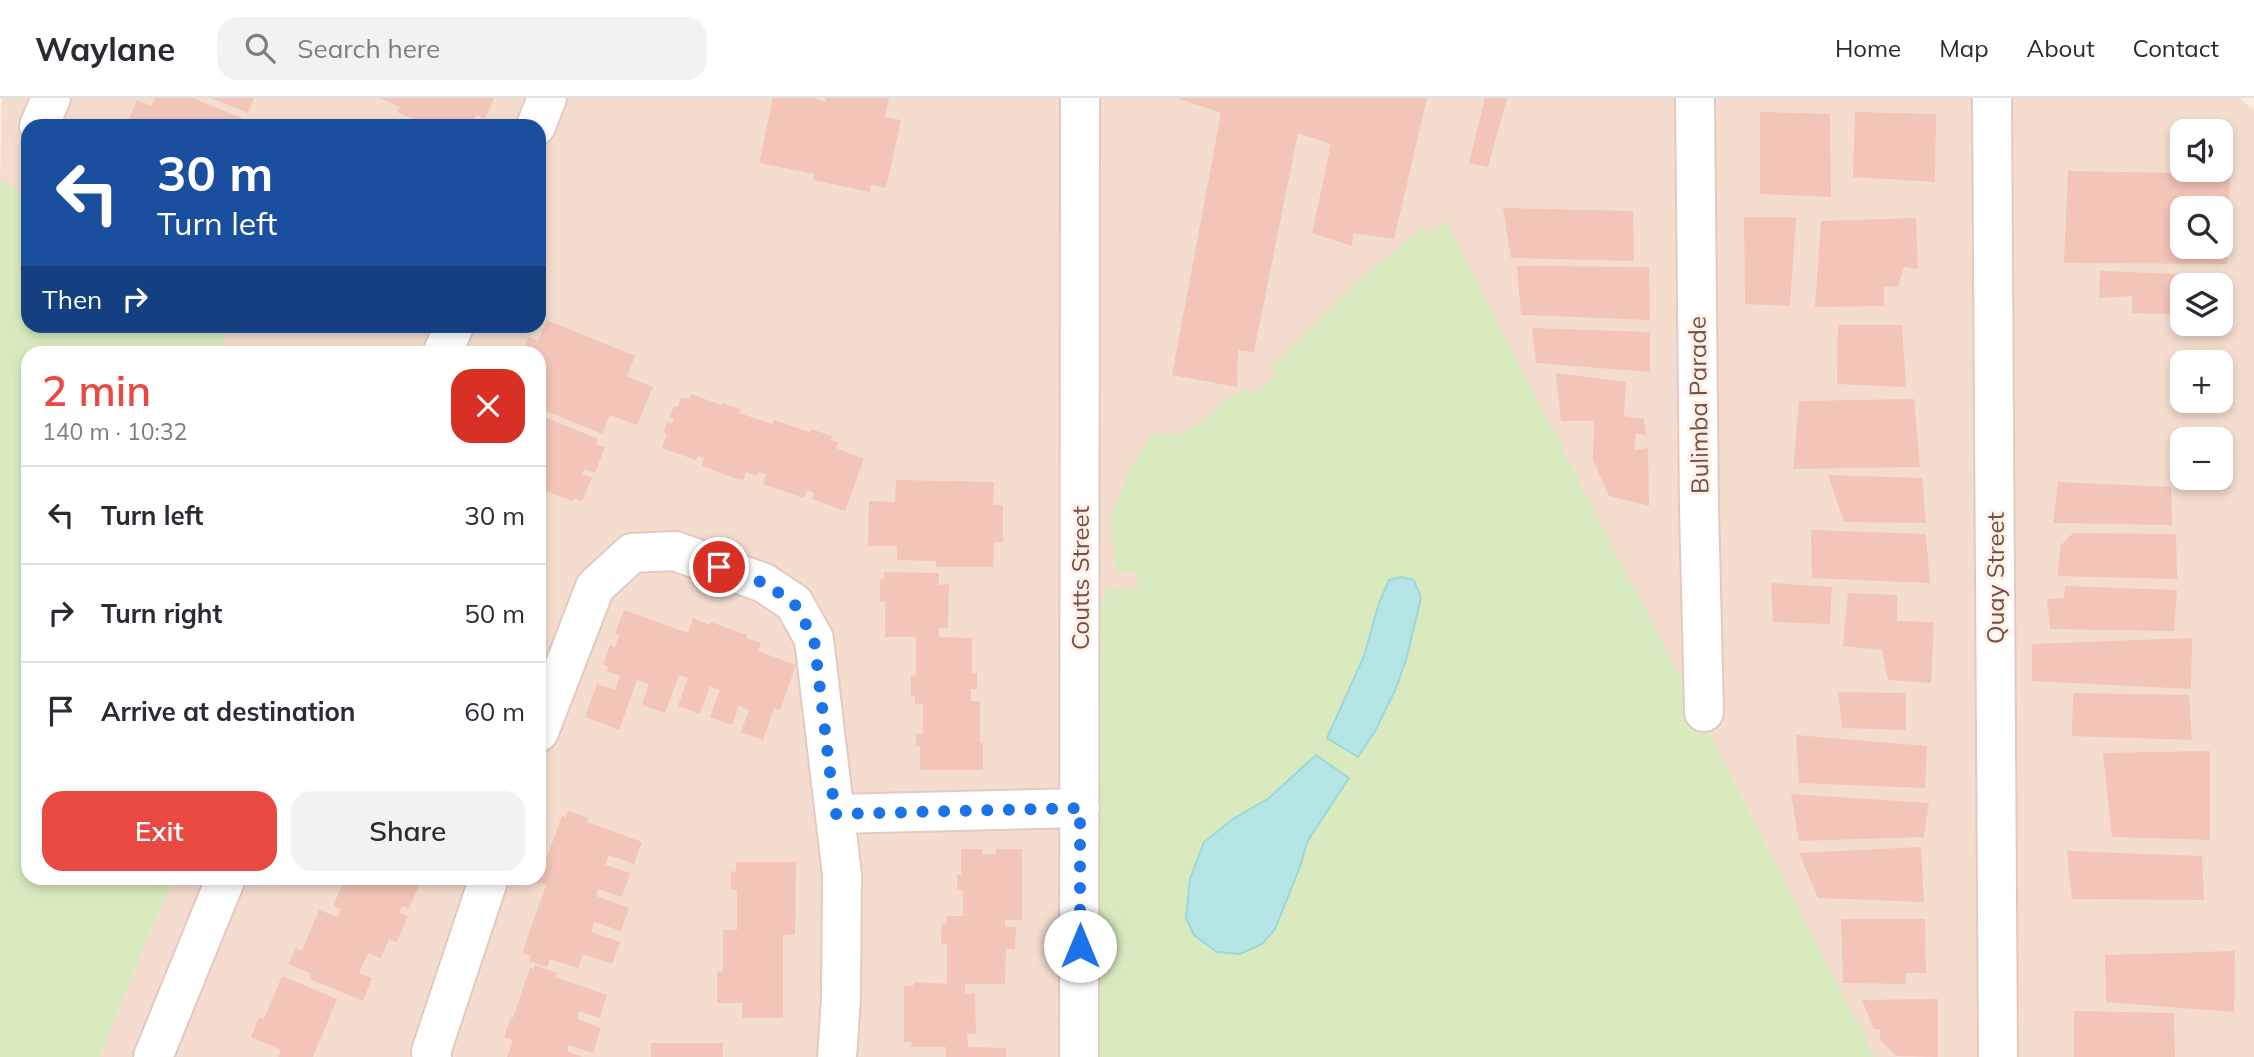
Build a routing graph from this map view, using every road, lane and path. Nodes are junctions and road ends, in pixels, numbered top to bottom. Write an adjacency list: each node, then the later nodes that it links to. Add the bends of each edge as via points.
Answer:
1 (51, 98): 6 (street)
2 (547, 98): 7 (street)
3 (1080, 98): 10 (street, Coutts Street)
4 (1695, 98): 8 (street, Bulimba Parade)
5 (1992, 98): 18 (street, Quay Street)
6 (42, 119)
7 (539, 119)
8 (1704, 712)
9 (546, 714): 11 (street, via 595,587 632,553 675,551 764,583 794,603 814,639)
10 (1080, 808): 11 (street); 17 (street, Coutts Street)
11 (835, 814): 16 (street, via 842,875)
12 (223, 885): 14 (street)
13 (487, 885): 15 (street)
14 (153, 1057)
15 (432, 1057)
16 (837, 1057)
17 (1079, 1057)
18 (1998, 1057)

